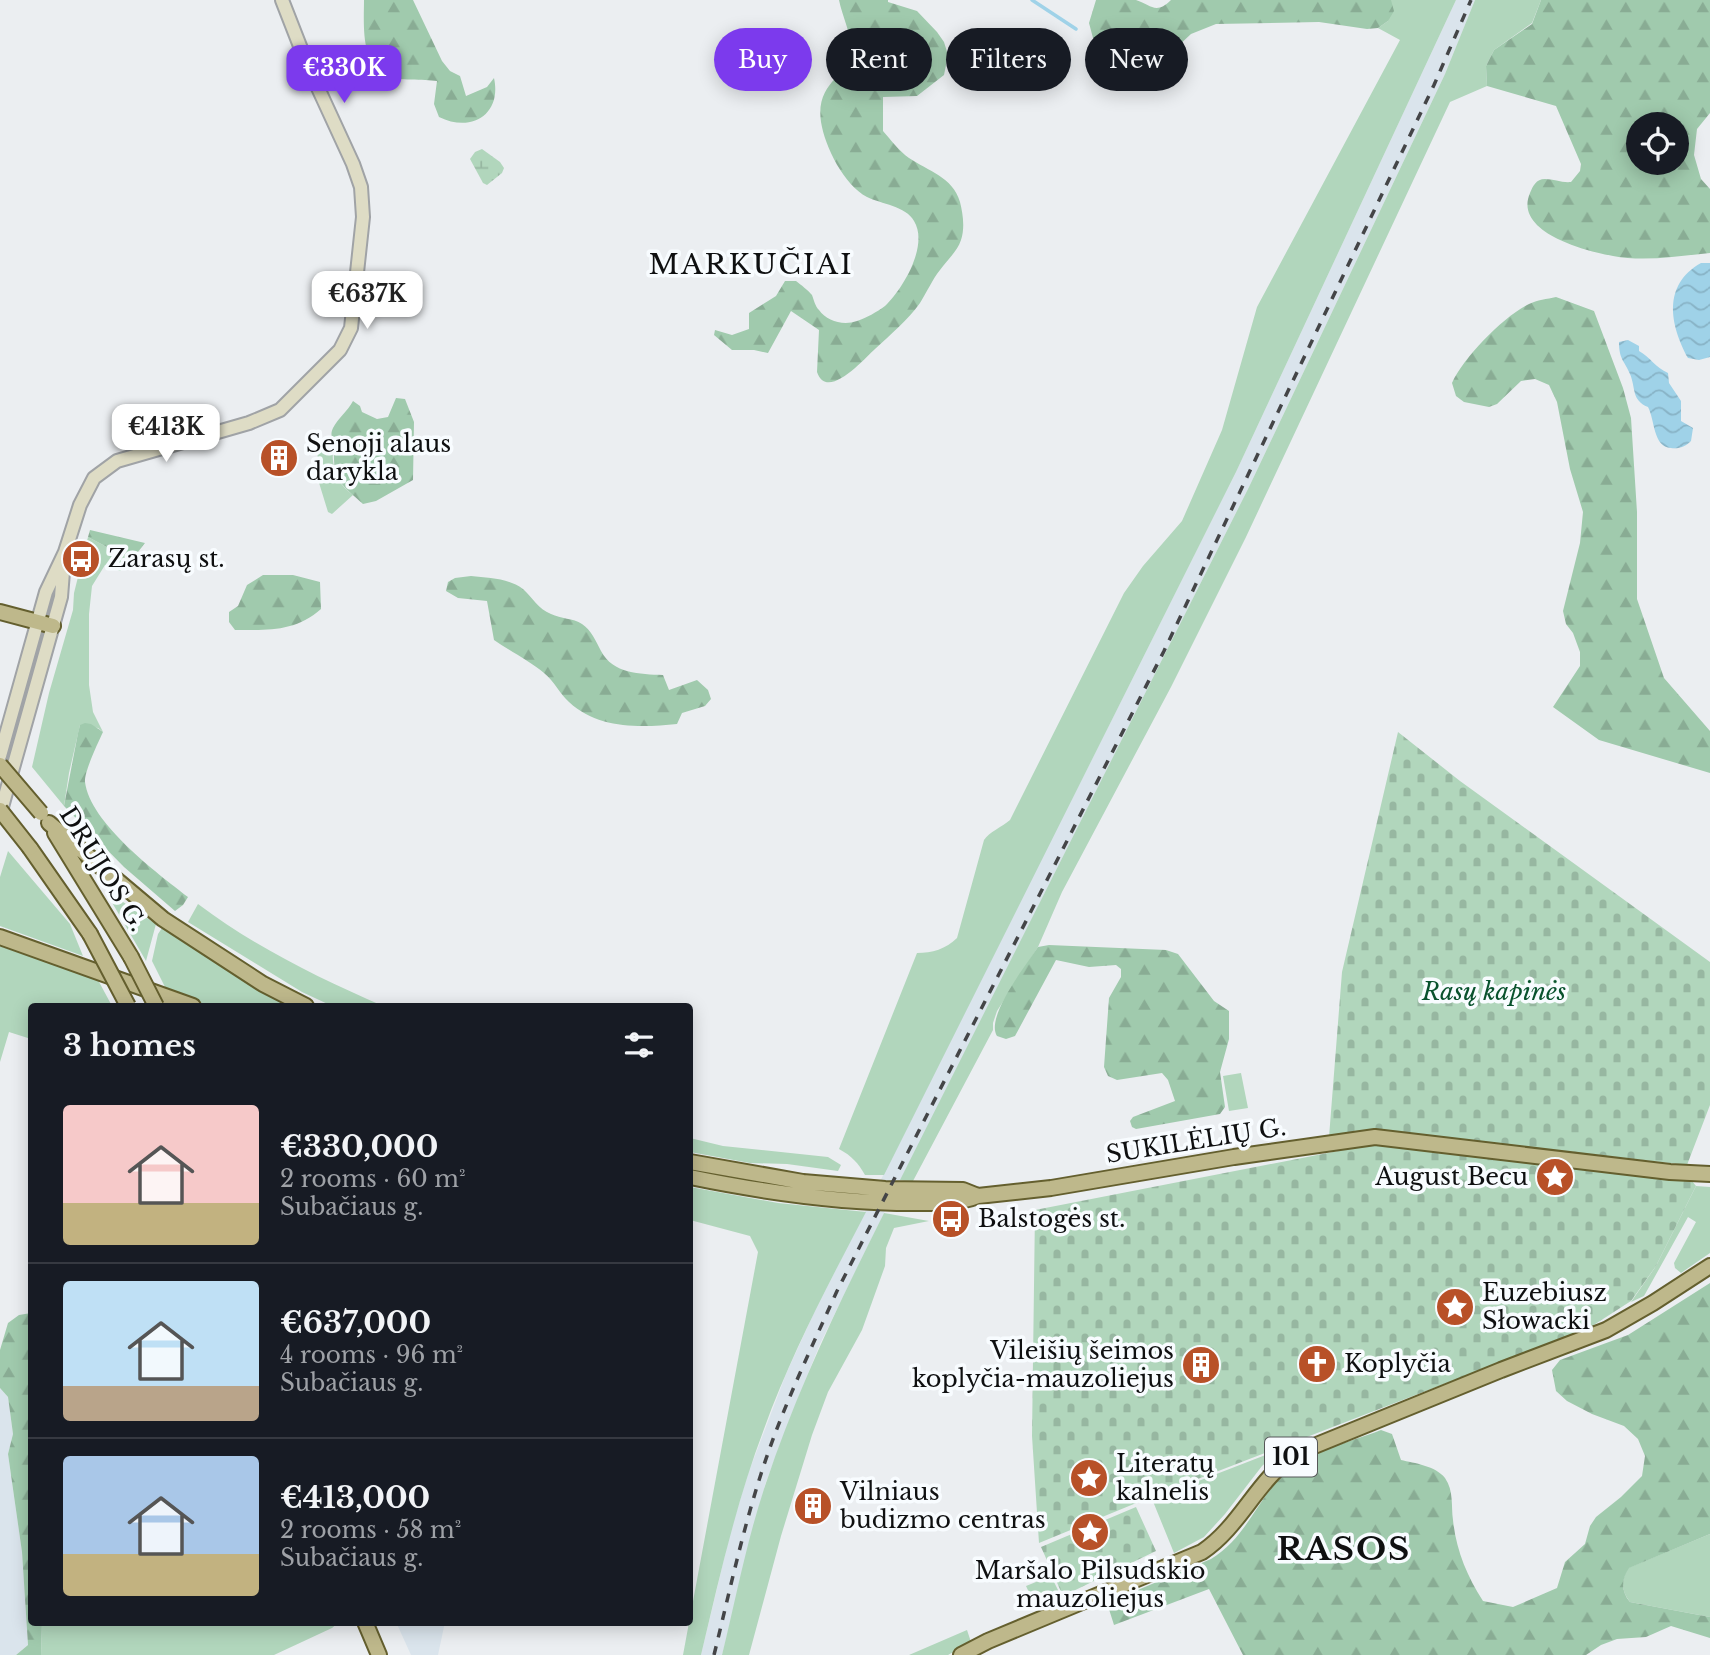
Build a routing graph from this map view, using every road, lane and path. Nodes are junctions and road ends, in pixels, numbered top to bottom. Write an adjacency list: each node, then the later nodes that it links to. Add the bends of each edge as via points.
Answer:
1 (282, 0): 2 (street, via 361,187 363,217 354,312 346,339 280,410 105,468 87,489)
2 (65, 552): 4 (street); 5 (street)
3 (0, 612): 4 (main road)
4 (37, 622): 5 (main road); 6 (street)
5 (53, 626): 8 (street)
6 (0, 756)
7 (0, 765): 9 (main road, DRUJOS G., bridge)
8 (0, 812): 11 (main road, DRUJOS G., bridge, via 90,934)
9 (45, 818): 12 (main road, DRUJOS G., bridge); 14 (main road, via 163,919)
10 (0, 937): 13 (main road)
11 (126, 1003)
12 (154, 1003)
13 (185, 1003)
14 (300, 1003)
15 (693, 1163): 18 (main road, SUKILĖLIŲ G., via 803,1182 963,1190)
16 (1710, 1174): 18 (main road, SUKILĖLIŲ G., via 1364,1138)
17 (693, 1178): 18 (main road, via 865,1202 937,1203)
18 (978, 1196)
19 (1710, 1266): 22 (main road, 101, via 1606,1331 1297,1453 1272,1472 1227,1531 1202,1552)
20 (367, 1626): 21 (main road)
21 (379, 1655)
22 (961, 1655)

